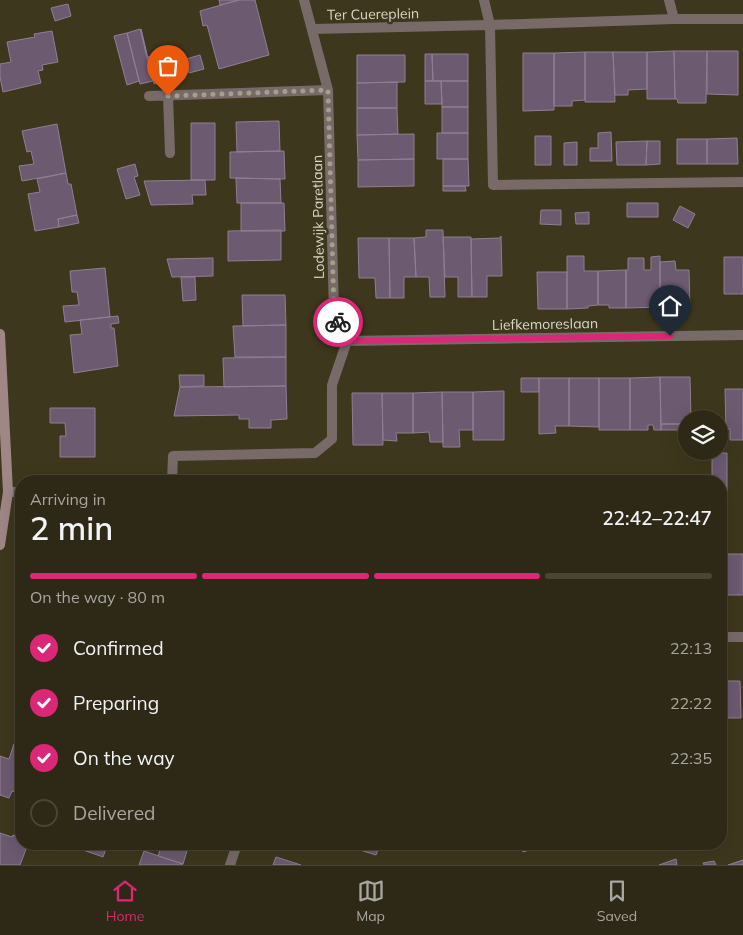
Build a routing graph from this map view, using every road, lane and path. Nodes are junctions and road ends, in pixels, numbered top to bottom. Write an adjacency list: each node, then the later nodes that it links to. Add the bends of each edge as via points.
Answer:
1 (304, 0): 7 (street, Lodewijk Paretlaan)
2 (484, 0): 6 (street)
3 (669, 0): 5 (street)
4 (743, 18): 5 (street, Ter Cuereplein)
5 (674, 19): 6 (street, Ter Cuereplein)
6 (490, 25): 7 (street, Ter Cuereplein); 12 (street, via 493,185)
7 (312, 28): 8 (street, Lodewijk Paretlaan)
8 (328, 90): 10 (street); 15 (street, Lodewijk Paretlaan, via 334,312)
9 (149, 96): 10 (street)
10 (168, 96): 11 (street)
11 (170, 153)
12 (743, 182)
13 (0, 334): 17 (street)
14 (743, 335): 15 (street, Liefkemoreslaan)
15 (347, 341): 16 (street, via 332,385 332,439 316,453 172,456)
16 (172, 475)
17 (8, 492): 18 (street); 19 (street)
18 (15, 492)
19 (0, 545)
20 (727, 637): 21 (street)
21 (743, 637)
22 (234, 850): 23 (street)
23 (230, 865)

